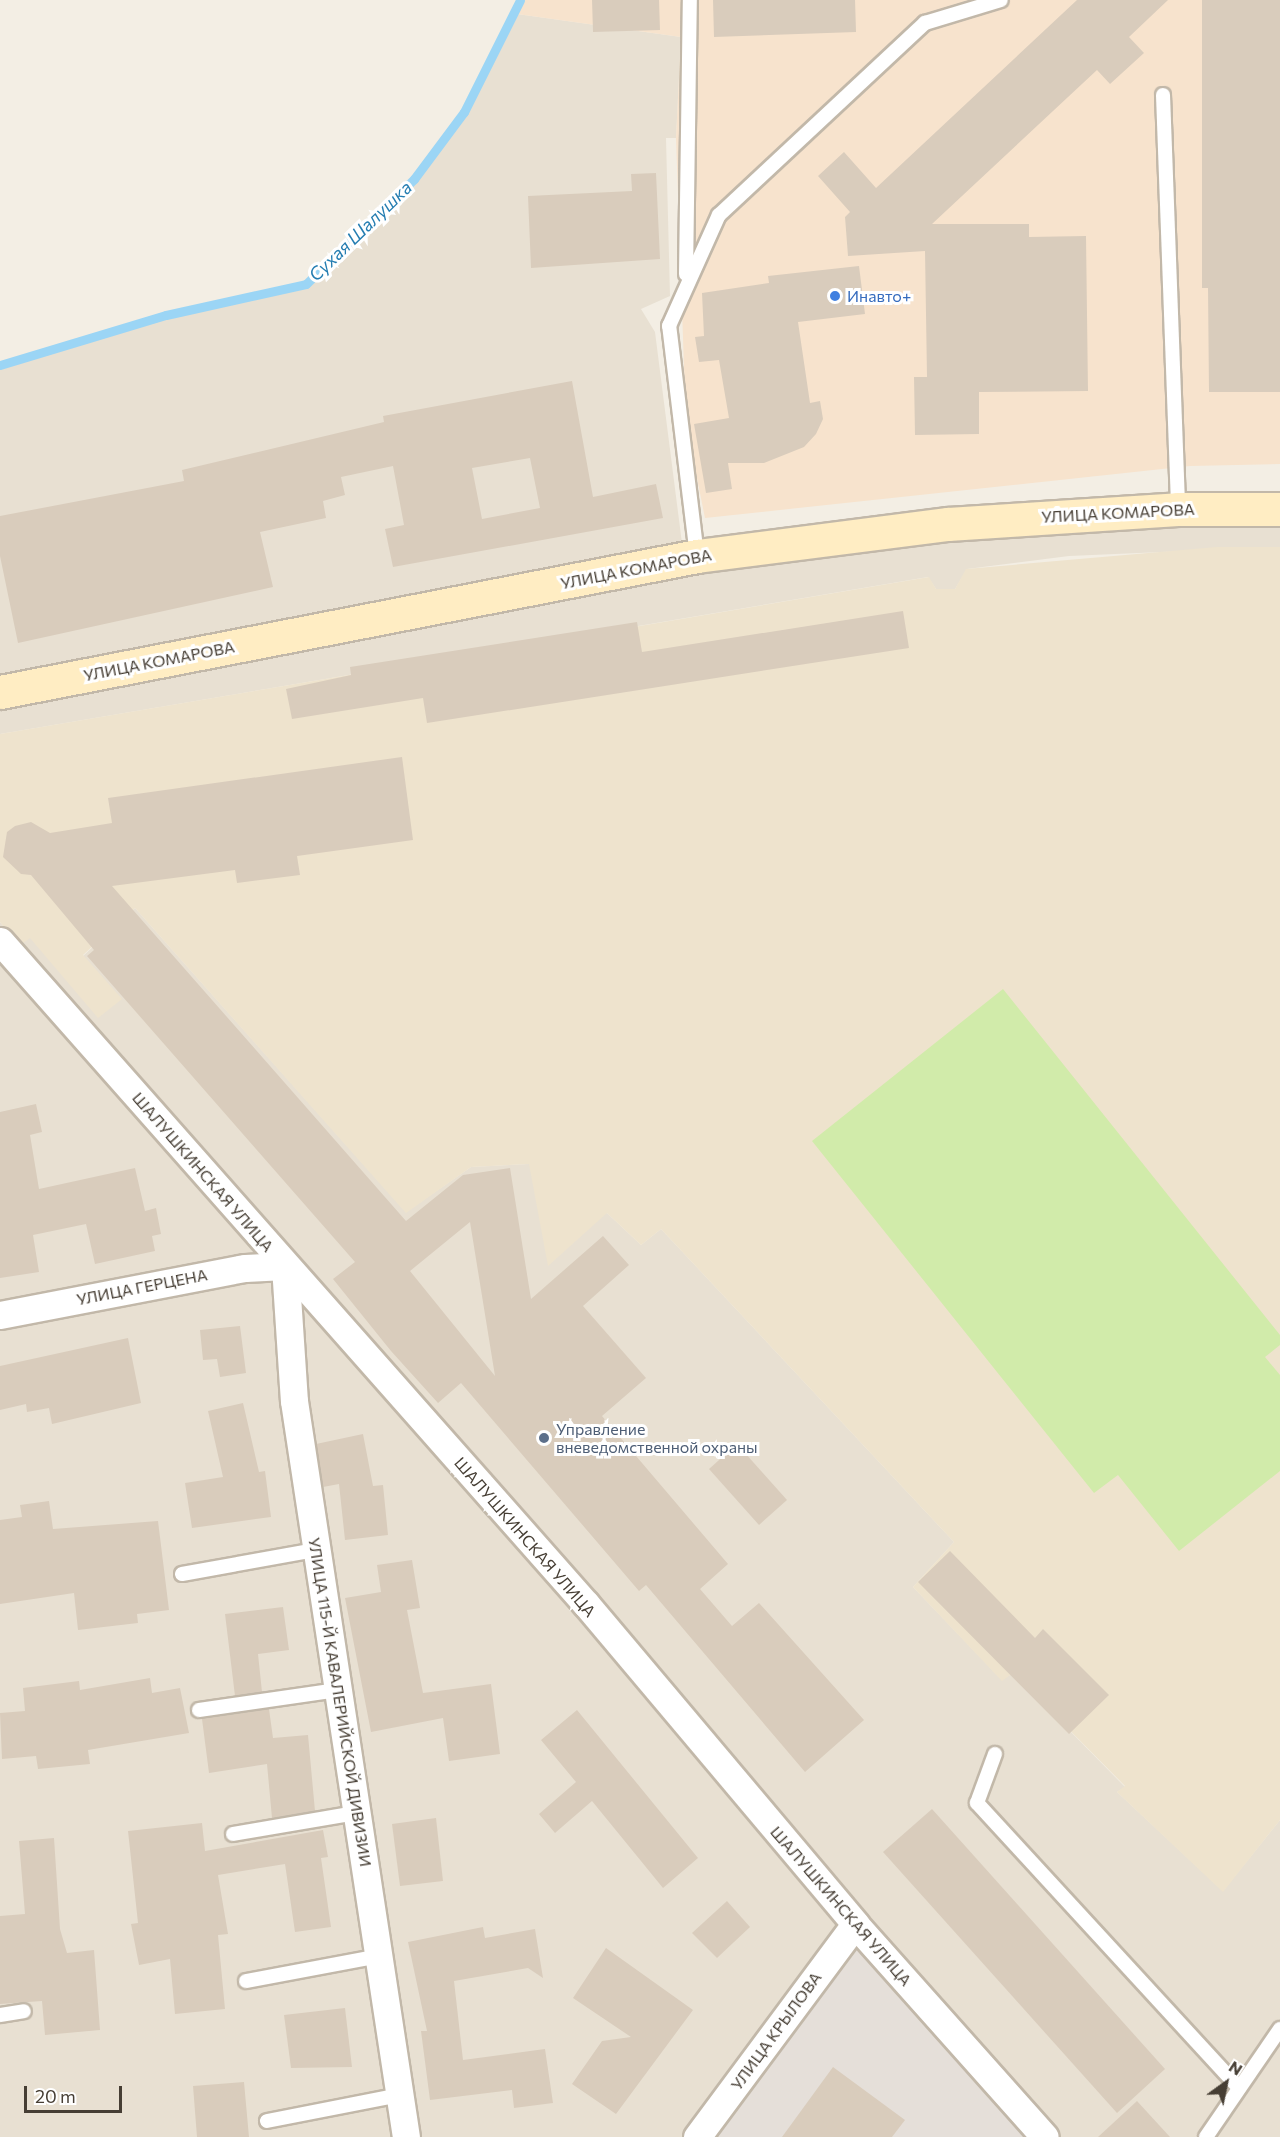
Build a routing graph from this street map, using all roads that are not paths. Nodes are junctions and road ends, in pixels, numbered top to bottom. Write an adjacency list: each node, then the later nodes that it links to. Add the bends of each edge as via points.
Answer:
1 (690, 0): 4 (lane)
2 (1001, 0): 4 (lane, via 925,23 719,215)
3 (1163, 94): 6 (lane)
4 (686, 279): 7 (lane, via 669,326)
5 (1280, 508): 6 (main road, УЛИЦА КОМАРОВА)
6 (1178, 509): 7 (main road, УЛИЦА КОМАРОВА, via 948,524)
7 (697, 556): 8 (main road, УЛИЦА КОМАРОВА)
8 (0, 692)
9 (0, 941): 10 (street, ШАЛУШКИНСКАЯ УЛИЦА)
10 (285, 1266): 11 (street, УЛИЦА ГЕРЦЕНА, via 244,1268); 12 (street, УЛИЦА 115-Й КАВАЛЕРИЙСКОЙ ДИВИЗИИ, via 294,1401); 19 (street, ШАЛУШКИНСКАЯ УЛИЦА, via 586,1604)
11 (0, 1315)
12 (316, 1550): 13 (lane); 14 (street, УЛИЦА 115-Й КАВАЛЕРИЙСКОЙ ДИВИЗИИ)
13 (182, 1574)
14 (338, 1690): 15 (lane); 17 (street, УЛИЦА 115-Й КАВАЛЕРИЙСКОЙ ДИВИЗИИ)
15 (199, 1710)
16 (995, 1754): 25 (lane, via 977,1803)
17 (357, 1813): 18 (lane); 20 (street, УЛИЦА 115-Й КАВАЛЕРИЙСКОЙ ДИВИЗИИ)
18 (233, 1834)
19 (855, 1924): 29 (street, УЛИЦА КРЫЛОВА); 30 (street, ШАЛУШКИНСКАЯ УЛИЦА)
20 (379, 1956): 21 (lane); 26 (street, УЛИЦА 115-Й КАВАЛЕРИЙСКОЙ ДИВИЗИИ)
21 (246, 1981)
22 (24, 2011): 23 (lane)
23 (0, 2015)
24 (1280, 2029): 25 (lane)
25 (1239, 2088): 31 (lane)
26 (400, 2095): 27 (lane); 28 (street, УЛИЦА 115-Й КАВАЛЕРИЙСКОЙ ДИВИЗИИ)
27 (267, 2121)
28 (406, 2137)
29 (697, 2137)
30 (1045, 2137)
31 (1206, 2137)

